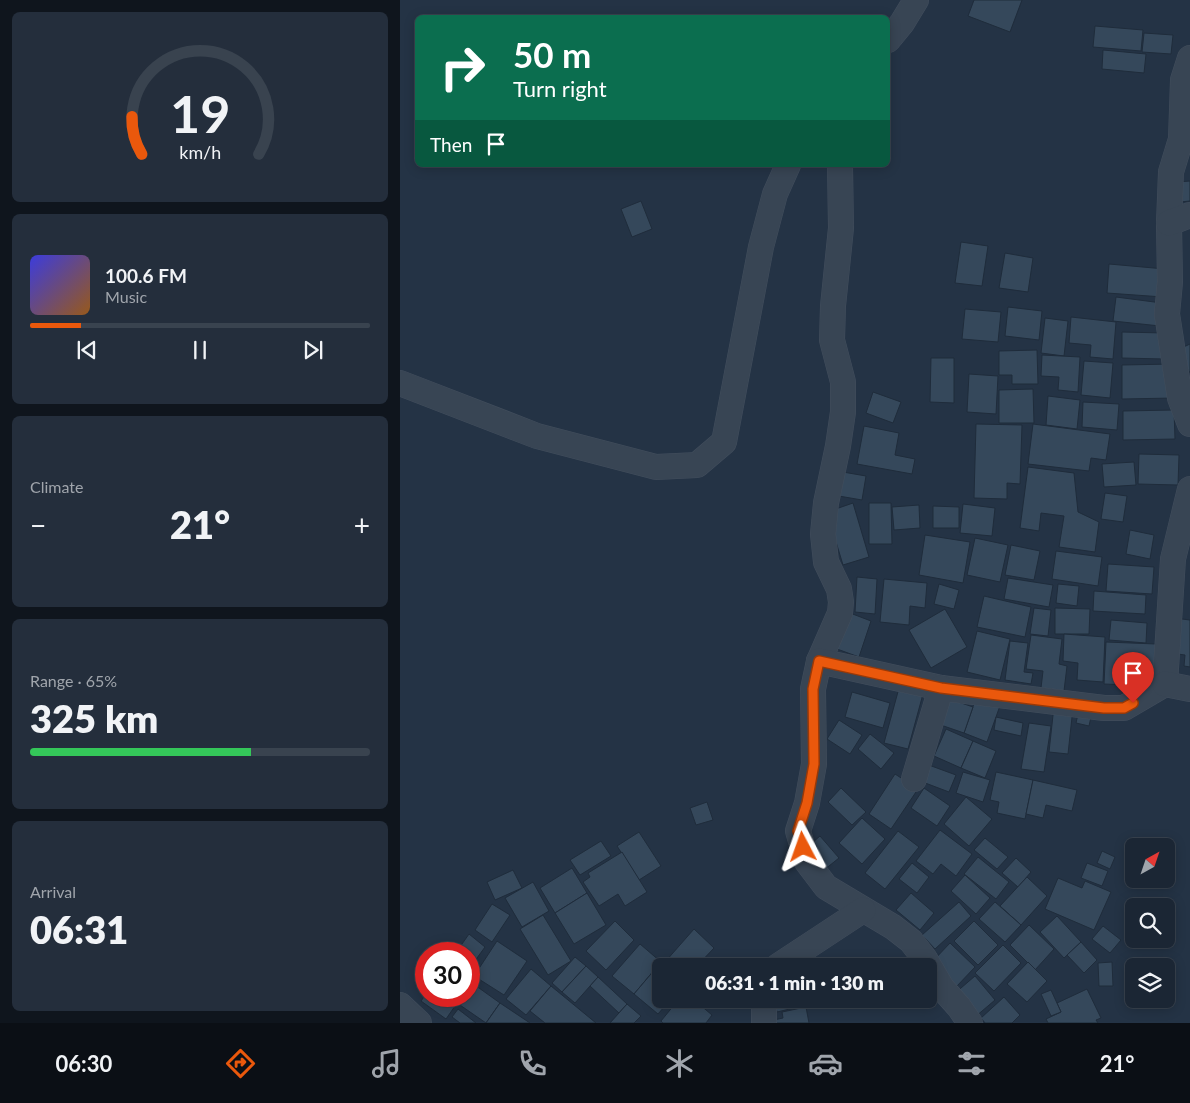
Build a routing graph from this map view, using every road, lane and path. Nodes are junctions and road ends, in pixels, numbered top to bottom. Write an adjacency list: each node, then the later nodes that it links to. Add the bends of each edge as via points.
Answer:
1 (916, 0): 2 (street)
2 (890, 38)
3 (1190, 58): 6 (street, via 1183,80 1181,139 1171,172)
4 (787, 167): 7 (street, via 775,194 761,247 724,442 697,465 656,468 537,436)
5 (840, 167): 10 (street, via 841,228 832,340 843,382 843,412 823,534 826,562 839,589 841,602 840,613)
6 (1179, 219): 8 (street, via 1166,314 1180,398)
7 (400, 383)
8 (1190, 424)
9 (1190, 489): 11 (street, via 1173,559)
10 (819, 661): 12 (street); 15 (street, via 813,689 814,764 798,831 807,862 826,888)
11 (1165, 684): 12 (street, via 1124,708); 13 (street)
12 (941, 688): 14 (street)
13 (1190, 689)
14 (914, 779)
15 (863, 910): 16 (street); 21 (street, via 911,941)
16 (790, 958)
17 (400, 1004): 19 (street)
18 (764, 1008): 20 (street)
19 (419, 1023)
20 (764, 1023)
21 (970, 1023)

